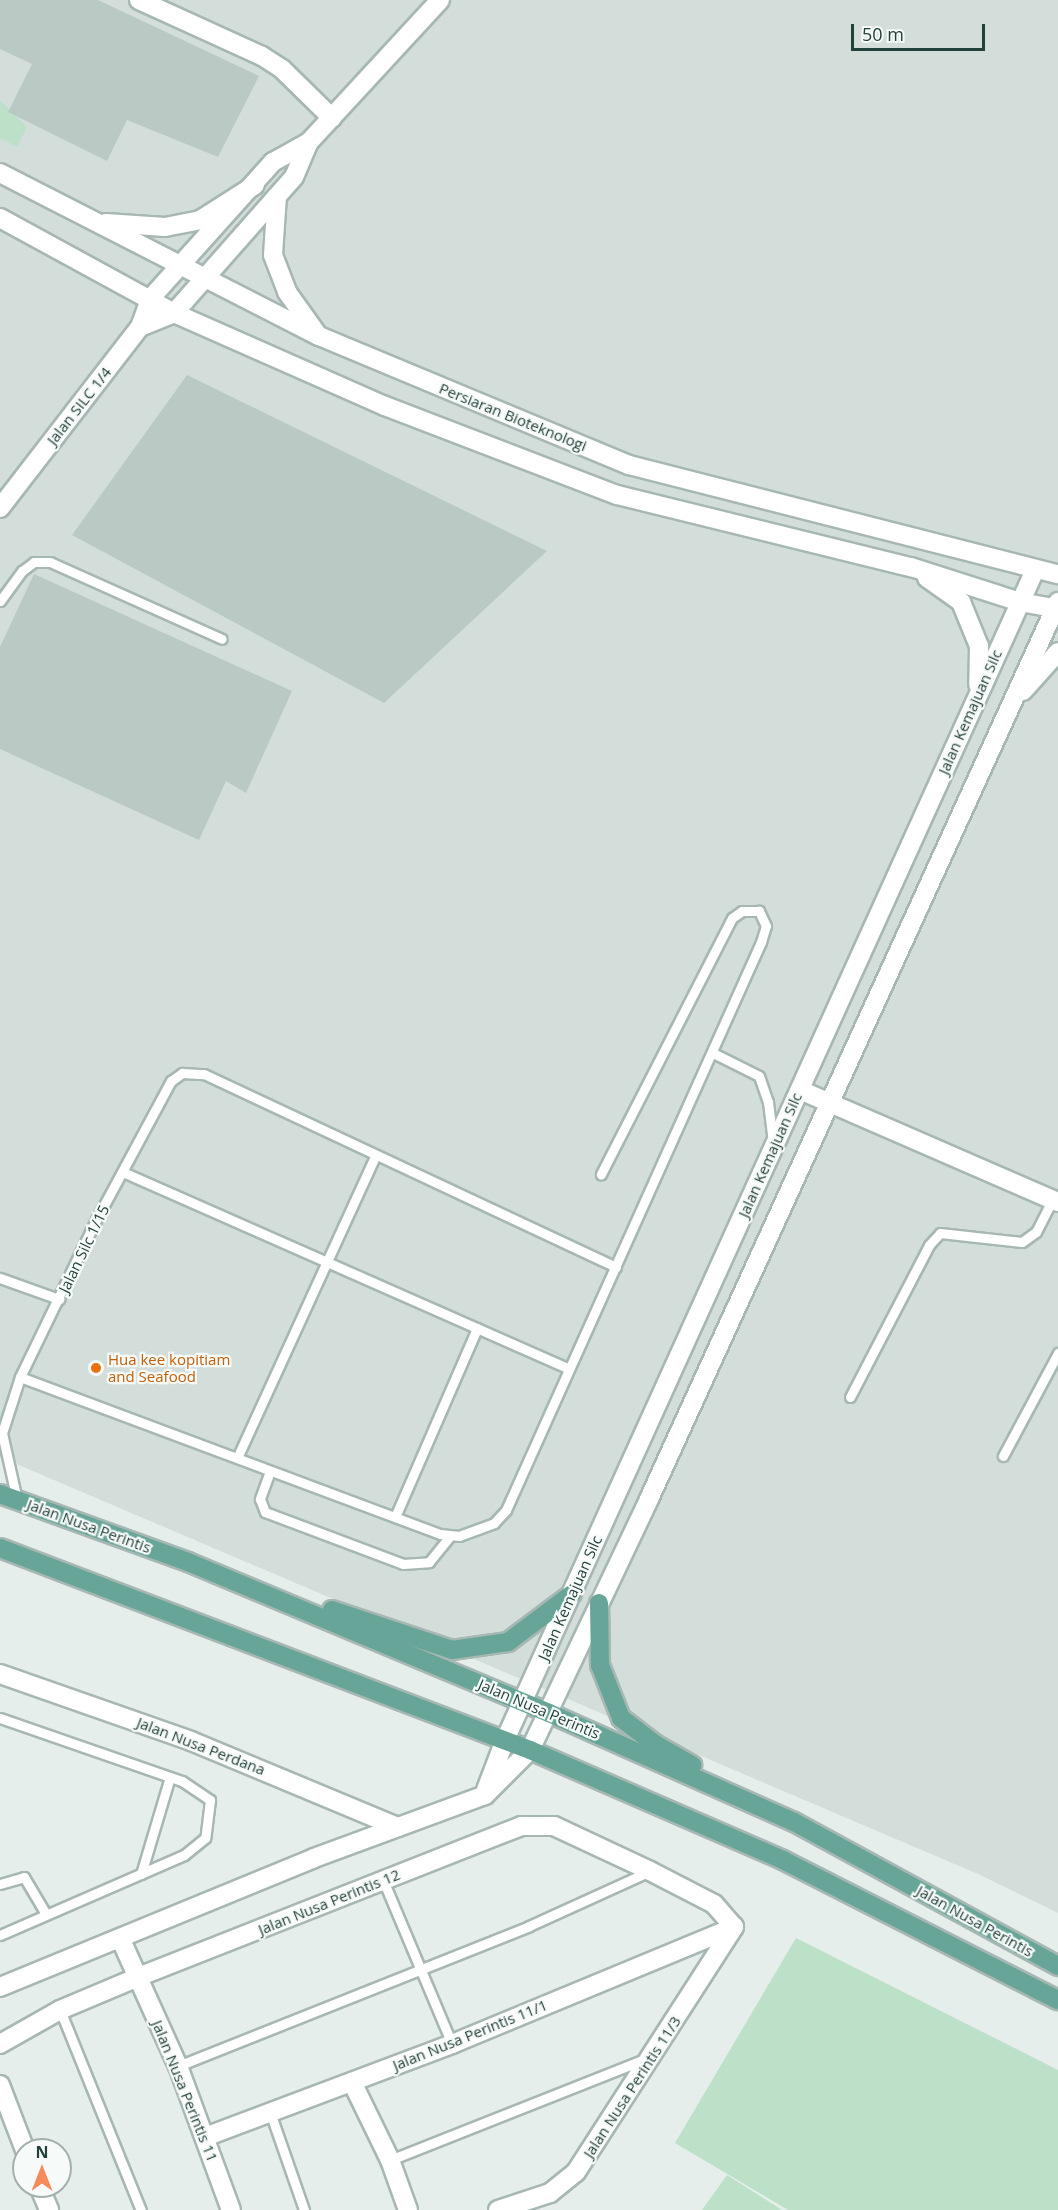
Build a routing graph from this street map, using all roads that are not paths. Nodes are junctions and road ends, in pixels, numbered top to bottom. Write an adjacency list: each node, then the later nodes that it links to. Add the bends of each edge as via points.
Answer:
1 (440, 0): 3 (street)
2 (149, 2): 3 (street, via 262,56 282,69)
3 (332, 118): 4 (street)
4 (309, 142): 6 (street, via 273,162); 7 (street, via 294,177)
5 (0, 173): 9 (street, Persiaran Bioteknologi)
6 (255, 185): 9 (street, via 200,220 165,227); 10 (street)
7 (277, 196): 11 (street); 15 (street, via 273,255 287,292)
8 (0, 218): 12 (street)
9 (95, 222): 10 (street, Persiaran Bioteknologi)
10 (182, 265): 11 (street, Persiaran Bioteknologi); 12 (street)
11 (205, 277): 13 (street); 15 (street, Persiaran Bioteknologi)
12 (150, 299): 13 (street); 14 (street, Jalan SILC 1/4)
13 (174, 312): 14 (street); 17 (street, via 385,406 617,495)
14 (140, 327): 16 (street, Jalan SILC 1/4)
15 (319, 336): 18 (street, Persiaran Bioteknologi, via 629,465)
16 (0, 508)
17 (911, 567): 21 (street); 25 (street, via 961,602 979,646)
18 (1035, 570): 19 (street, Persiaran Bioteknologi); 21 (street, Jalan Kemajuan Silc)
19 (1058, 574)
20 (0, 601): 23 (lane, via 22,571 34,562 50,562)
21 (1020, 602): 22 (street); 25 (street, Jalan Kemajuan Silc)
22 (1057, 606): 26 (street, Jalan Kemajuan Silc)
23 (222, 639)
24 (1058, 652): 26 (street)
25 (978, 696): 28 (street, Jalan Kemajuan Silc)
26 (1011, 704): 29 (street, Jalan Kemajuan Silc)
27 (713, 1053): 30 (lane, via 759,1076 768,1102); 33 (lane, via 761,942 766,926 759,911 742,910 732,918); 36 (lane)
28 (800, 1090): 29 (street); 30 (street, Jalan Kemajuan Silc)
29 (831, 1101): 34 (street); 45 (street, Jalan Kemajuan Silc)
30 (773, 1149): 44 (street, Jalan Kemajuan Silc)
31 (376, 1155): 32 (lane, Jalan Silc 1/15, via 204,1074 182,1073 171,1081); 35 (lane); 36 (lane)
32 (125, 1173): 35 (lane); 38 (lane, Jalan Silc 1/15, via 96,1220)
33 (601, 1174)
34 (1055, 1201): 43 (lane, via 1036,1232 1022,1242 940,1233 929,1245)
35 (328, 1263): 39 (lane); 48 (lane)
36 (616, 1267): 41 (lane)
37 (0, 1278): 38 (lane)
38 (59, 1299): 42 (lane, Jalan Silc 1/15)
39 (477, 1328): 41 (lane); 53 (lane)
40 (1058, 1353): 47 (lane)
41 (567, 1368): 54 (lane, via 506,1510 486,1527)
42 (20, 1377): 46 (lane, Jalan Silc 1/15); 48 (lane)
43 (850, 1397)
44 (654, 1411): 45 (street); 50 (street, Jalan Kemajuan Silc)
45 (681, 1424): 52 (street, Jalan Kemajuan Silc)
46 (1, 1433): 51 (lane, Jalan Silc 1/15)
47 (1003, 1456)
48 (237, 1458): 49 (lane)
49 (270, 1471): 53 (lane); 54 (lane, via 260,1499 265,1512 403,1564 429,1562)
50 (621, 1485): 52 (street); 57 (street, Jalan Kemajuan Silc)
51 (8, 1497): 56 (main road, Jalan Nusa Perintis)
52 (649, 1499): 58 (street, Jalan Kemajuan Silc)
53 (395, 1517): 54 (lane)
54 (450, 1536)
55 (0, 1548): 63 (main road, Jalan Nusa Perintis)
56 (188, 1562): 57 (main road, via 452,1650 508,1642); 60 (main road, Jalan Nusa Perintis)
57 (572, 1594): 60 (street, Jalan Kemajuan Silc)
58 (599, 1603): 61 (street, Jalan Kemajuan Silc); 67 (main road, via 600,1665 621,1718 655,1744)
59 (0, 1674): 68 (street, Jalan Nusa Perdana, via 191,1741)
60 (522, 1702): 61 (main road, Jalan Nusa Perintis); 63 (street, Jalan Kemajuan Silc)
61 (549, 1713): 64 (street, Jalan Kemajuan Silc); 67 (main road, Jalan Nusa Perintis)
62 (0, 1718): 65 (lane)
63 (505, 1740): 64 (main road, Jalan Nusa Perintis); 66 (street, Jalan Kemajuan Silc)
64 (531, 1750): 66 (street, Jalan Kemajuan Silc); 81 (main road, Jalan Nusa Perintis, via 783,1860)
65 (170, 1777): 70 (lane); 70 (lane, via 210,1800 205,1838 184,1855)
66 (485, 1795): 68 (street)
67 (794, 1822): 77 (main road, Jalan Nusa Perintis)
68 (398, 1827): 76 (street)
69 (650, 1871): 71 (street, Jalan Nusa Perintis 12, via 554,1826 521,1826); 74 (street, via 714,1904); 78 (lane, via 529,1926)
70 (141, 1874): 73 (lane)
71 (383, 1880): 78 (lane); 79 (street, Jalan Nusa Perintis 12)
72 (0, 1884): 73 (lane, via 18,1877 30,1881)
73 (46, 1914): 75 (lane)
74 (734, 1927): 84 (street, Jalan Nusa Perintis 11/1); 85 (street, Jalan Nusa Perintis 11/3)
75 (0, 1935)
76 (121, 1940): 79 (street, Jalan Nusa Perintis 11); 80 (street)
77 (1058, 1966)
78 (419, 1968): 84 (lane); 86 (lane)
79 (138, 1977): 82 (street, Jalan Nusa Perintis 12); 86 (street, Jalan Nusa Perintis 11)
80 (0, 1987)
81 (1058, 2000)
82 (60, 2010): 83 (street, Jalan Nusa Perintis 12); 93 (lane)
83 (0, 2044)
84 (452, 2044): 87 (street, Jalan Nusa Perintis 11/1)
85 (653, 2056): 92 (lane); 97 (street, Jalan Nusa Perintis 11/3, via 576,2172 550,2193)
86 (178, 2066): 91 (street, Jalan Nusa Perintis 11)
87 (352, 2082): 89 (street, Jalan Nusa Perintis 11/1); 92 (street)
88 (0, 2085): 90 (street)
89 (271, 2115): 91 (street, Jalan Nusa Perintis 11/1); 95 (lane)
90 (20, 2138)
91 (205, 2138): 94 (street, Jalan Nusa Perintis 11)
92 (390, 2160): 96 (street)
93 (141, 2210)
94 (231, 2210)
95 (304, 2210)
96 (408, 2210)
97 (498, 2210)

